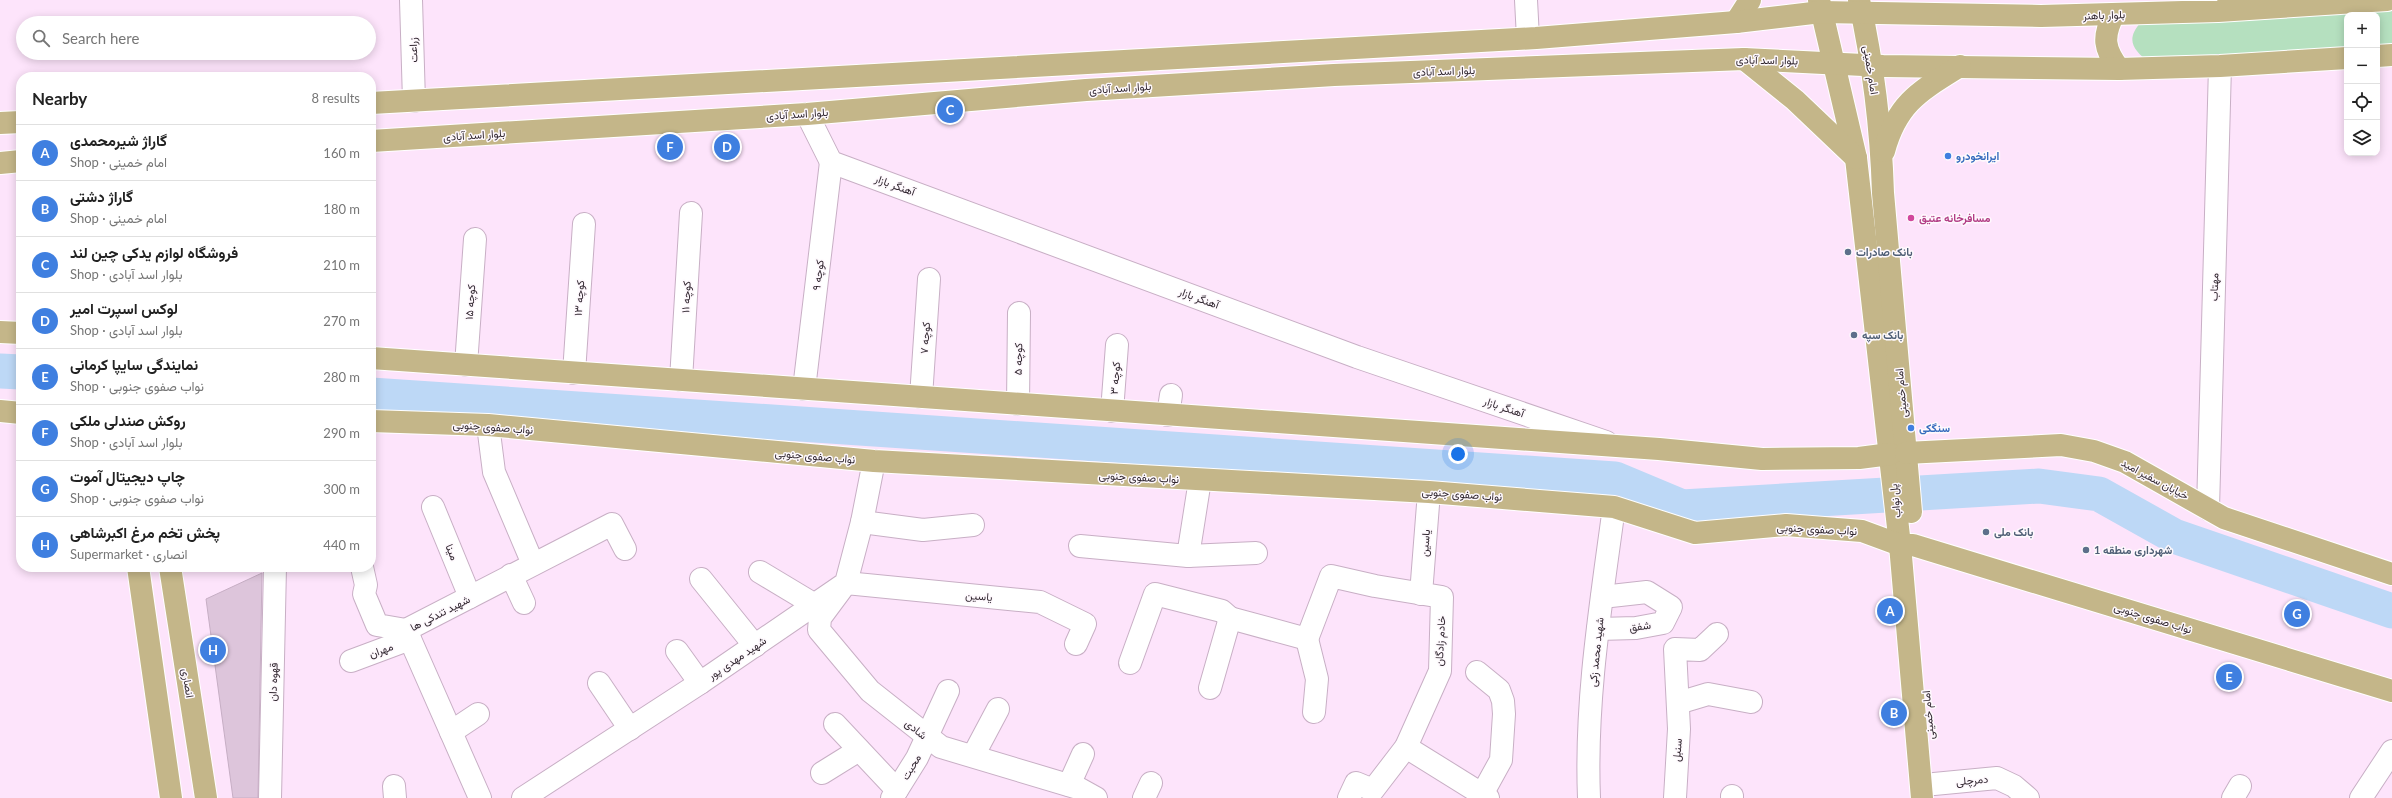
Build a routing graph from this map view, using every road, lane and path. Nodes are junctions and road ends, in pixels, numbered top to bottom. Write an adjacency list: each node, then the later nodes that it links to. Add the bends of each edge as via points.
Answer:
1 (411, 0): 23 (street, زراعت)
2 (1526, 0): 12 (street)
3 (1750, 0): 11 (main road)
4 (1958, 0): 10 (main road)
5 (2387, 0): 6 (main road, بلوار باهنر)
6 (2305, 3): 9 (main road, بلوار باهنر)
7 (1820, 6): 8 (main road, بلوار باهنر); 11 (main road); 17 (main road, امام خمینی)
8 (1860, 6): 10 (main road, بلوار باهنر); 18 (main road, امام خمینی)
9 (2114, 14): 10 (main road, بلوار باهنر); 21 (main road, via 2107,28 2106,42 2110,56)
10 (1985, 15)
11 (1736, 22): 12 (main road)
12 (1528, 38): 22 (main road)
13 (2392, 55): 14 (main road)
14 (2380, 56)
15 (2344, 58): 20 (main road)
16 (1744, 59): 17 (main road, بلوار اسد آبادی); 25 (main road, بلوار اسد آبادی, via 1334,75 1086,90); 31 (main road, via 1795,100)
17 (1832, 63): 18 (main road, بلوار اسد آبادی); 31 (main road, امام خمینی)
18 (1870, 64): 19 (main road); 30 (main road, امام خمینی)
19 (1960, 66): 21 (main road); 30 (main road, via 1931,84 1904,106 1889,133)
20 (2220, 66): 21 (main road); 62 (street, مهتاب)
21 (2119, 69)
22 (677, 87): 23 (main road); 27 (main road)
23 (414, 101): 24 (main road)
24 (376, 103)
25 (807, 114): 27 (main road, بلوار اسد آبادی); 33 (street)
26 (16, 122): 28 (main road)
27 (678, 122): 29 (main road, بلوار اسد آبادی)
28 (0, 123)
29 (376, 141)
30 (1882, 156): 56 (main road, امام خمینی)
31 (1856, 158): 56 (main road, امام خمینی)
32 (16, 162): 34 (main road)
33 (832, 162): 47 (street, کوچه ۹); 55 (street, آهنگر بازار, via 1357,356)
34 (0, 163)
35 (691, 213): 46 (street, کوچه ۱۱)
36 (584, 224): 45 (street, کوچه ۱۳)
37 (475, 239): 44 (street, کوچه ۱۵)
38 (929, 279): 48 (street, کوچه ۷)
39 (1019, 313): 49 (street, کوچه ۵)
40 (0, 332): 41 (main road)
41 (16, 333)
42 (1117, 345): 50 (street, کوچه ۳)
43 (376, 358): 44 (main road)
44 (466, 365): 45 (main road)
45 (574, 373): 46 (main road)
46 (681, 380): 47 (main road)
47 (804, 389): 48 (main road)
48 (921, 397): 49 (main road)
49 (1018, 404): 50 (main road)
50 (1112, 410): 55 (main road, via 1170,405)
51 (0, 411): 52 (main road)
52 (16, 413)
53 (376, 421): 54 (main road, نواب صفوی جنوبی)
54 (488, 425): 57 (main road, نواب صفوی جنوبی); 70 (street, via 494,472)
55 (1618, 446): 56 (main road, via 1762,459)
56 (1899, 460): 62 (main road, خیابان سفیر امید, via 2062,445 2094,451 2124,462); 65 (main road, امام خمینی)
57 (874, 461): 58 (main road, نواب صفوی جنوبی); 63 (street)
58 (1200, 480): 59 (main road, نواب صفوی جنوبی); 69 (street)
59 (1429, 492): 60 (main road, نواب صفوی جنوبی); 80 (street, یاسین)
60 (1614, 506): 65 (main road, نواب صفوی جنوبی, via 1695,533 1786,525 1862,531); 82 (street, شهید محمد زکی)
61 (433, 507): 81 (street, مینا)
62 (2208, 509): 76 (main road, خیابان سفیر امید, via 2224,518)
63 (862, 522): 64 (street, via 923,530); 79 (street)
64 (973, 525)
65 (1906, 538): 100 (main road, نواب صفوی جنوبی); 121 (main road, امام خمینی)
66 (1080, 546): 69 (street)
67 (625, 549): 70 (street, شهید تندکی ها, via 612,524)
68 (1256, 553): 69 (street)
69 (1188, 556)
70 (533, 564): 77 (street, شهید تندکی ها)
71 (139, 572): 106 (main road)
72 (171, 572): 103 (main road, انصاری)
73 (275, 572): 127 (street, قهوه دان)
74 (363, 572): 88 (street, via 366,585 364,594 377,625)
75 (760, 572): 84 (street)
76 (2392, 574)
77 (511, 575): 81 (street, شهید تندکی ها); 83 (street)
78 (701, 579): 91 (street)
79 (846, 584): 84 (street, شهید مهدی پور); 90 (street, یاسین, via 1040,602 1085,624); 111 (street, شادی, via 820,618 819,630 870,691)
80 (1421, 594): 89 (street, خادم زادگان, via 1331,576); 112 (street, خادم زادگان, via 1442,597 1440,670)
81 (470, 597): 88 (street, شهید تندکی ها)
82 (1602, 598): 86 (street, شهید محمد زکی); 86 (street, شفق, via 1647,592 1671,606 1663,623 1636,628)
83 (524, 603)
84 (815, 605): 91 (street, شهید مهدی پور)
85 (1230, 618): 89 (street); 94 (street, via 1222,611 1155,594); 98 (street)
86 (1598, 630): 131 (street, شهید محمد زکی, via 1593,662 1587,750)
87 (1717, 634): 102 (street, سنبل, via 1700,650 1675,649)
88 (408, 635): 93 (street, مهران); 110 (street, شهید تندکی ها)
89 (1307, 639): 105 (street, via 1317,679)
90 (1076, 644)
91 (755, 646): 97 (street, شهید مهدی پور)
92 (677, 651): 97 (street)
93 (351, 661)
94 (1130, 663)
95 (1477, 672): 124 (street, via 1498,690 1503,701 1504,714 1501,760)
96 (599, 683): 109 (street)
97 (700, 683): 109 (street, شهید مهدی پور)
98 (1210, 688)
99 (948, 690): 111 (street, محبت)
100 (2392, 691)
101 (1751, 702): 102 (street, via 1708,694)
102 (1678, 703): 132 (street, سنبل)
103 (192, 709): 106 (main road, via 185,724 178,729 168,727); 117 (main road, انصاری)
104 (998, 709): 116 (street)
105 (1314, 712)
106 (159, 714): 118 (main road)
107 (478, 714): 110 (street)
108 (835, 724): 113 (street)
109 (630, 728): 129 (street, شهید مهدی پور)
110 (451, 732): 128 (street, شهید تندکی ها)
111 (926, 738): 116 (street, شادی, via 941,747); 122 (street, محبت, via 917,758)
112 (1406, 747): 124 (street); 130 (street, via 1373,790 1356,783)
113 (859, 750): 119 (street); 122 (street)
114 (2392, 751): 134 (street)
115 (1083, 754): 120 (street)
116 (973, 756): 120 (street, شادی)
117 (200, 759): 118 (main road, via 191,753 178,755); 126 (main road, انصاری)
118 (168, 770): 125 (main road)
119 (822, 773)
120 (1070, 785): 123 (street, شادی)
121 (1928, 791): 133 (street, دمرچلی, via 1997,778 2014,786)
122 (894, 794)
123 (1094, 797)
124 (1483, 797)
125 (171, 798)
126 (206, 798)
127 (270, 798)
128 (480, 798)
129 (523, 798)
130 (1349, 798)
131 (1589, 798)
132 (1675, 798)
133 (2028, 798)
134 (2361, 798)

